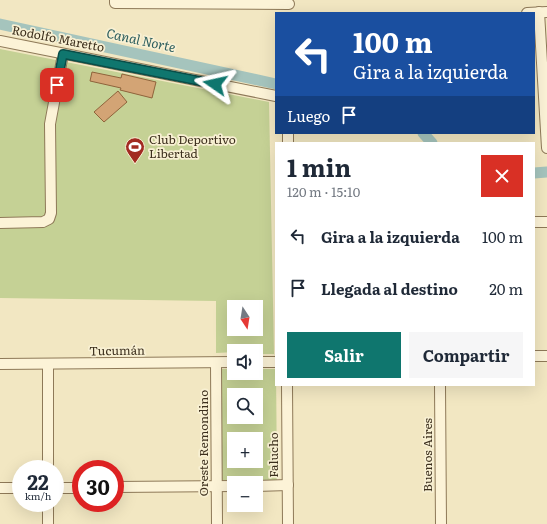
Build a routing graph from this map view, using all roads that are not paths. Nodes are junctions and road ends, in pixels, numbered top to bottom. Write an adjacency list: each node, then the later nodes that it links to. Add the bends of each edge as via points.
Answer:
1 (115, 1): 2 (street)
2 (289, 6)
3 (543, 12): 7 (street)
4 (0, 41): 5 (street, Rodolfo Maretto)
5 (63, 54): 6 (street, Rodolfo Maretto); 10 (street, via 50,124 51,213 43,222)
6 (275, 96)
7 (547, 148)
8 (535, 222): 9 (street)
9 (547, 222)
10 (0, 223)
11 (535, 356): 12 (street)
12 (547, 356)
13 (227, 362): 16 (street, Tucumán)
14 (263, 362): 15 (street)
15 (275, 362)
16 (216, 363): 18 (street, Tucumán); 23 (street, Oreste Remondino)
17 (0, 364): 18 (street, Tucumán)
18 (48, 364): 21 (street)
19 (287, 386): 22 (street, Falucho)
20 (440, 386): 33 (street, Buenos Aires)
21 (48, 460)
22 (288, 485): 25 (street); 32 (street, Falucho)
23 (217, 486): 24 (street); 26 (street); 31 (street, Oreste Remondino)
24 (227, 486)
25 (263, 486)
26 (124, 487)
27 (0, 488): 28 (street)
28 (12, 488)
29 (48, 512): 30 (street)
30 (48, 524)
31 (217, 524)
32 (288, 524)
33 (441, 524)

